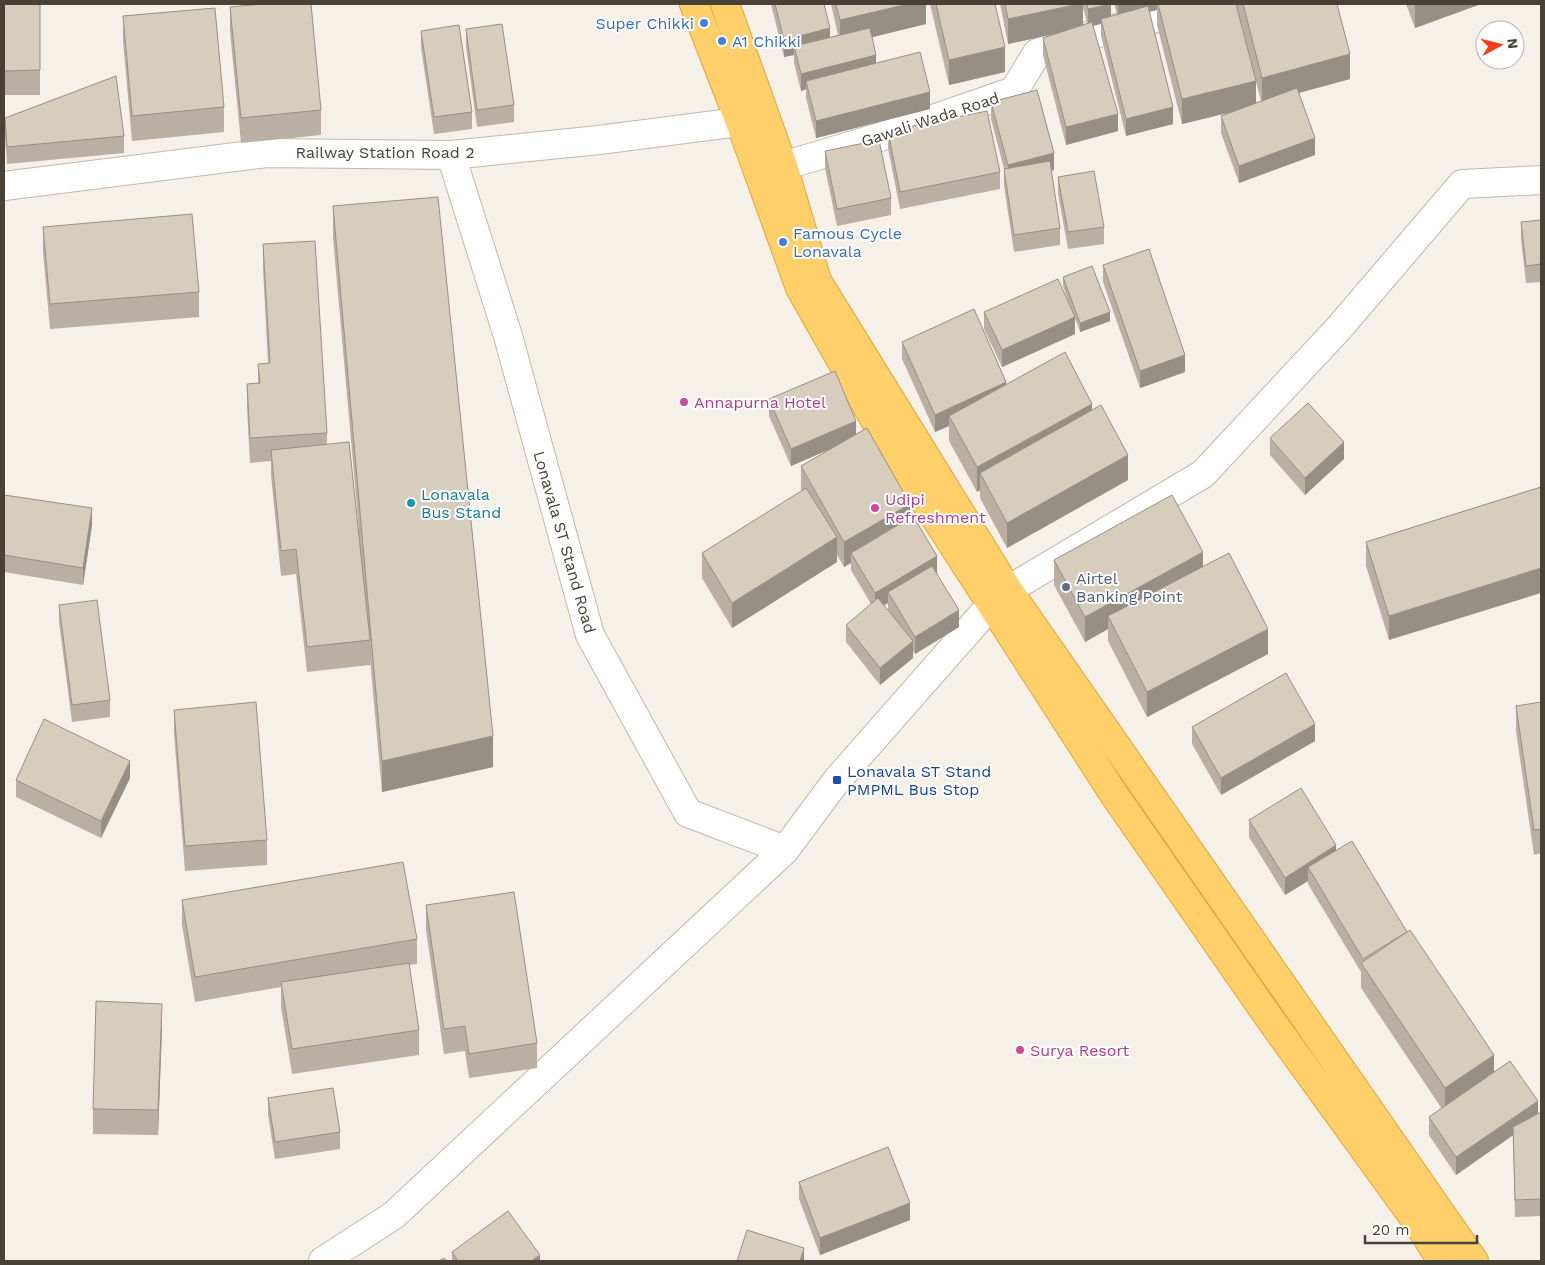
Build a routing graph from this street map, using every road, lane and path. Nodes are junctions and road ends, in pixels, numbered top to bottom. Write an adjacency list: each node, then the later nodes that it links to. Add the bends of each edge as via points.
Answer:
1 (694, 4): 4 (highway)
2 (725, 4): 4 (highway)
3 (1233, 4): 6 (street, Gawali Wada Road, via 1152,19 1069,41 1037,53 1014,91 890,134)
4 (753, 120): 5 (street, Railway Station Road 2); 6 (highway); 9 (highway, via 800,288 893,452)
5 (451, 155): 8 (street, Railway Station Road 2, via 267,152); 10 (street, Lonavala ST Stand Road, via 508,336 590,635 688,813)
6 (783, 166): 9 (highway, via 817,281)
7 (1541, 180): 9 (street, via 1462,184 1339,328 1203,474)
8 (4, 186)
9 (1000, 598): 10 (street, via 837,780); 12 (highway, via 1115,796); 13 (highway)
10 (785, 850): 11 (street, via 394,1215)
11 (323, 1261)
12 (1442, 1261)
13 (1474, 1261)

